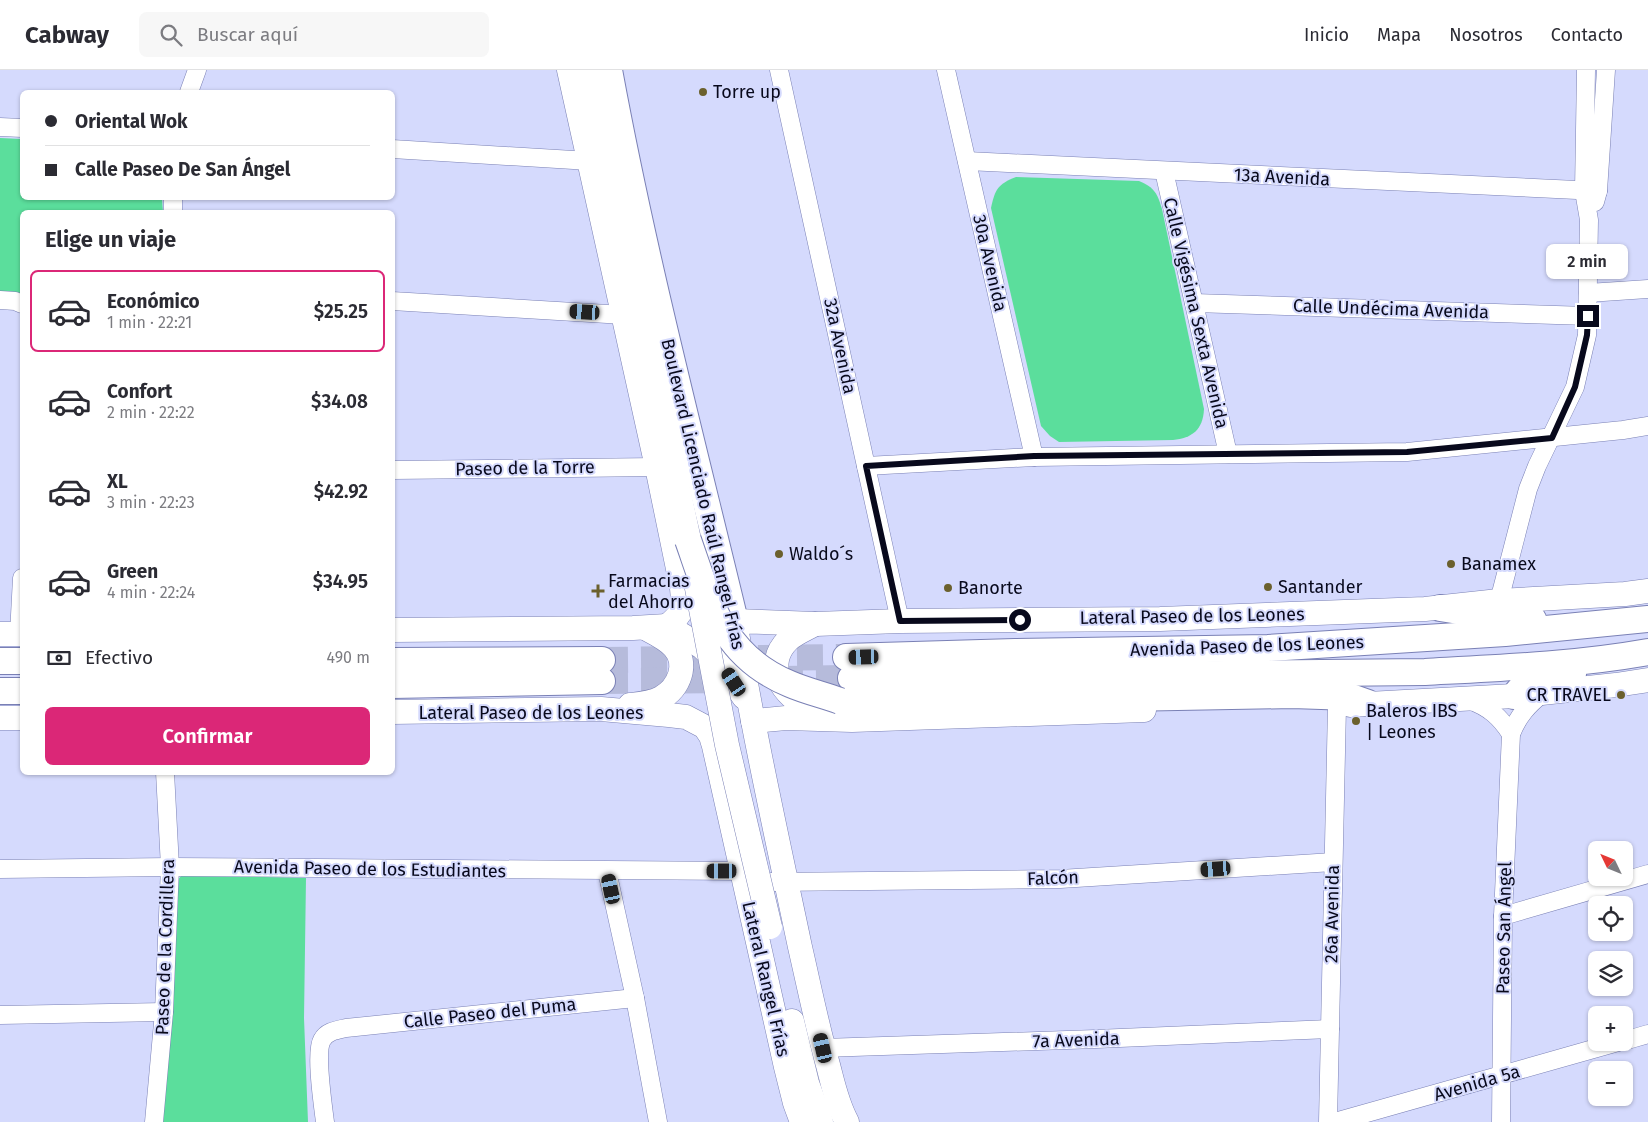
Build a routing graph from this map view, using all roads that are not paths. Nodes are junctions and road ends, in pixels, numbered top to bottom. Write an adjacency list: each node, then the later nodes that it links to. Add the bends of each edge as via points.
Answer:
1 (197, 70): 7 (street)
2 (780, 70): 27 (street, 32a Avenida)
3 (946, 70): 12 (street, 30a Avenida)
4 (1586, 70): 14 (street)
5 (1606, 70): 14 (street)
6 (589, 73): 11 (street); 30 (main road, Boulevard Licenciado Raúl Rangel Frías); 31 (main road, Boulevard Licenciado Raúl Rangel Frías, via 622,137)
7 (190, 90)
8 (0, 127): 9 (street)
9 (20, 128)
10 (395, 149): 11 (street)
11 (590, 161): 21 (street)
12 (966, 161): 13 (street, 13a Avenida); 26 (street, 30a Avenida)
13 (1164, 171): 14 (street, 13a Avenida); 20 (street, Calle Vigésima Sexta Avenida)
14 (1591, 191): 16 (street)
15 (1648, 289): 16 (street)
16 (1588, 294): 22 (street)
17 (0, 300): 19 (street)
18 (395, 301): 21 (street)
19 (20, 303)
20 (1194, 303): 22 (street, Calle Undécima Avenida); 25 (street, Calle Vigésima Sexta Avenida)
21 (624, 315): 28 (street)
22 (1588, 316): 24 (street, via 1575,387)
23 (1648, 426): 24 (street)
24 (1552, 438): 25 (street, via 1407,452); 35 (street, via 1528,489)
25 (1228, 454): 26 (street)
26 (1034, 456): 27 (street)
27 (866, 466): 39 (street, 32a Avenida)
28 (657, 467): 29 (street, Paseo de la Torre); 32 (street)
29 (395, 470)
30 (688, 540): 51 (main road, bridge, via 713,610 739,649 761,668 789,684); 91 (street, Boulevard Licenciado Raúl Rangel Frías, bridge, via 727,745 807,1083)
31 (724, 575): 32 (main road, via 715,602 699,601); 38 (main road, Boulevard Licenciado Raúl Rangel Frías)
32 (682, 588): 41 (street, via 684,603 681,612 676,619)
33 (1648, 591): 35 (street, Lateral Paseo de los Leones)
34 (20, 592): 44 (street)
35 (1499, 601): 36 (street, Lateral Paseo de los Leones)
36 (1440, 608): 39 (street, Lateral Paseo de los Leones, via 1160,619); 43 (main road, via 1533,619)
37 (1648, 619): 43 (main road, Avenida Paseo de los Leones)
38 (735, 621): 40 (street, Lateral Paseo de los Leones); 61 (street, Boulevard Licenciado Raúl Rangel Frías)
39 (900, 621): 40 (street, Lateral Paseo de los Leones)
40 (815, 624): 51 (street, via 789,639 779,651 775,666 782,687 795,700 810,708)
41 (656, 627): 42 (street); 59 (street, via 681,660 682,674 671,691 660,699); 61 (street, via 702,647 726,670)
42 (395, 630)
43 (1550, 630): 51 (main road, Avenida Paseo de los Leones, via 1268,648 1025,651)
44 (14, 634)
45 (1636, 654): 51 (main road, Avenida Paseo de los Leones, via 1503,668 1425,672); 55 (main road, via 1610,665 1521,688)
46 (395, 660): 50 (main road, via 602,670)
47 (0, 661): 48 (main road)
48 (20, 661)
49 (1648, 680): 54 (street)
50 (395, 685)
51 (847, 689): 57 (main road, via 870,703 1292,695 1351,698); 58 (street); 61 (street, via 786,718)
52 (0, 691): 53 (main road)
53 (20, 691)
54 (1543, 693): 55 (street); 65 (street, Paseo San Ángel, via 1523,712)
55 (1514, 696): 56 (street)
56 (1467, 698): 57 (street); 65 (street, via 1494,713)
57 (1368, 703): 58 (street)
58 (1337, 706): 69 (street, 26a Avenida)
59 (602, 709): 60 (street, Lateral Paseo de los Leones); 62 (street, Lateral Paseo de los Leones)
60 (395, 712)
61 (751, 713): 67 (street, Boulevard Licenciado Raúl Rangel Frías)
62 (670, 715): 68 (street, Lateral Rangel Frías, via 696,721 711,736)
63 (0, 718): 64 (street)
64 (20, 718)
65 (1511, 734): 76 (street, Paseo San Ángel)
66 (165, 775): 70 (street, Paseo de la Cordillera)
67 (771, 812): 68 (street, via 766,830 760,837 754,839); 75 (street, Boulevard Licenciado Raúl Rangel Frías)
68 (731, 828): 73 (street, Lateral Rangel Frías)
69 (1333, 862): 75 (street, Falcón, via 1060,879); 80 (street, 26a Avenida)
70 (170, 867): 71 (street, Avenida Paseo de los Estudiantes); 72 (street, Avenida Paseo de los Estudiantes); 78 (street, Paseo de la Cordillera)
71 (0, 869)
72 (607, 871): 73 (street, Avenida Paseo de los Estudiantes); 77 (street)
73 (741, 871): 75 (street); 90 (street, Lateral Rangel Frías)
74 (1648, 874): 76 (street)
75 (779, 882): 83 (street, Boulevard Licenciado Raúl Rangel Frías, via 777,888 804,962)
76 (1503, 916): 85 (street, Paseo San Ángel)
77 (635, 998): 87 (street, Calle Paseo del Puma, via 332,1031 322,1040 319,1053); 89 (street)
78 (164, 1012): 79 (street); 86 (street, Paseo de la Cordillera)
79 (0, 1015)
80 (1330, 1029): 83 (street, 7a Avenida); 93 (street, 26a Avenida)
81 (1648, 1034): 82 (street)
82 (1633, 1038)
83 (823, 1048): 92 (street)
84 (1588, 1051): 85 (street, Avenida 5a)
85 (1502, 1076): 94 (street, Avenida 5a); 95 (street, Paseo San Ángel)
86 (154, 1122)
87 (324, 1122)
88 (651, 1122): 89 (street)
89 (658, 1122)
90 (802, 1122)
91 (821, 1122)
92 (847, 1122)
93 (1328, 1122)
94 (1336, 1122)
95 (1501, 1122)

